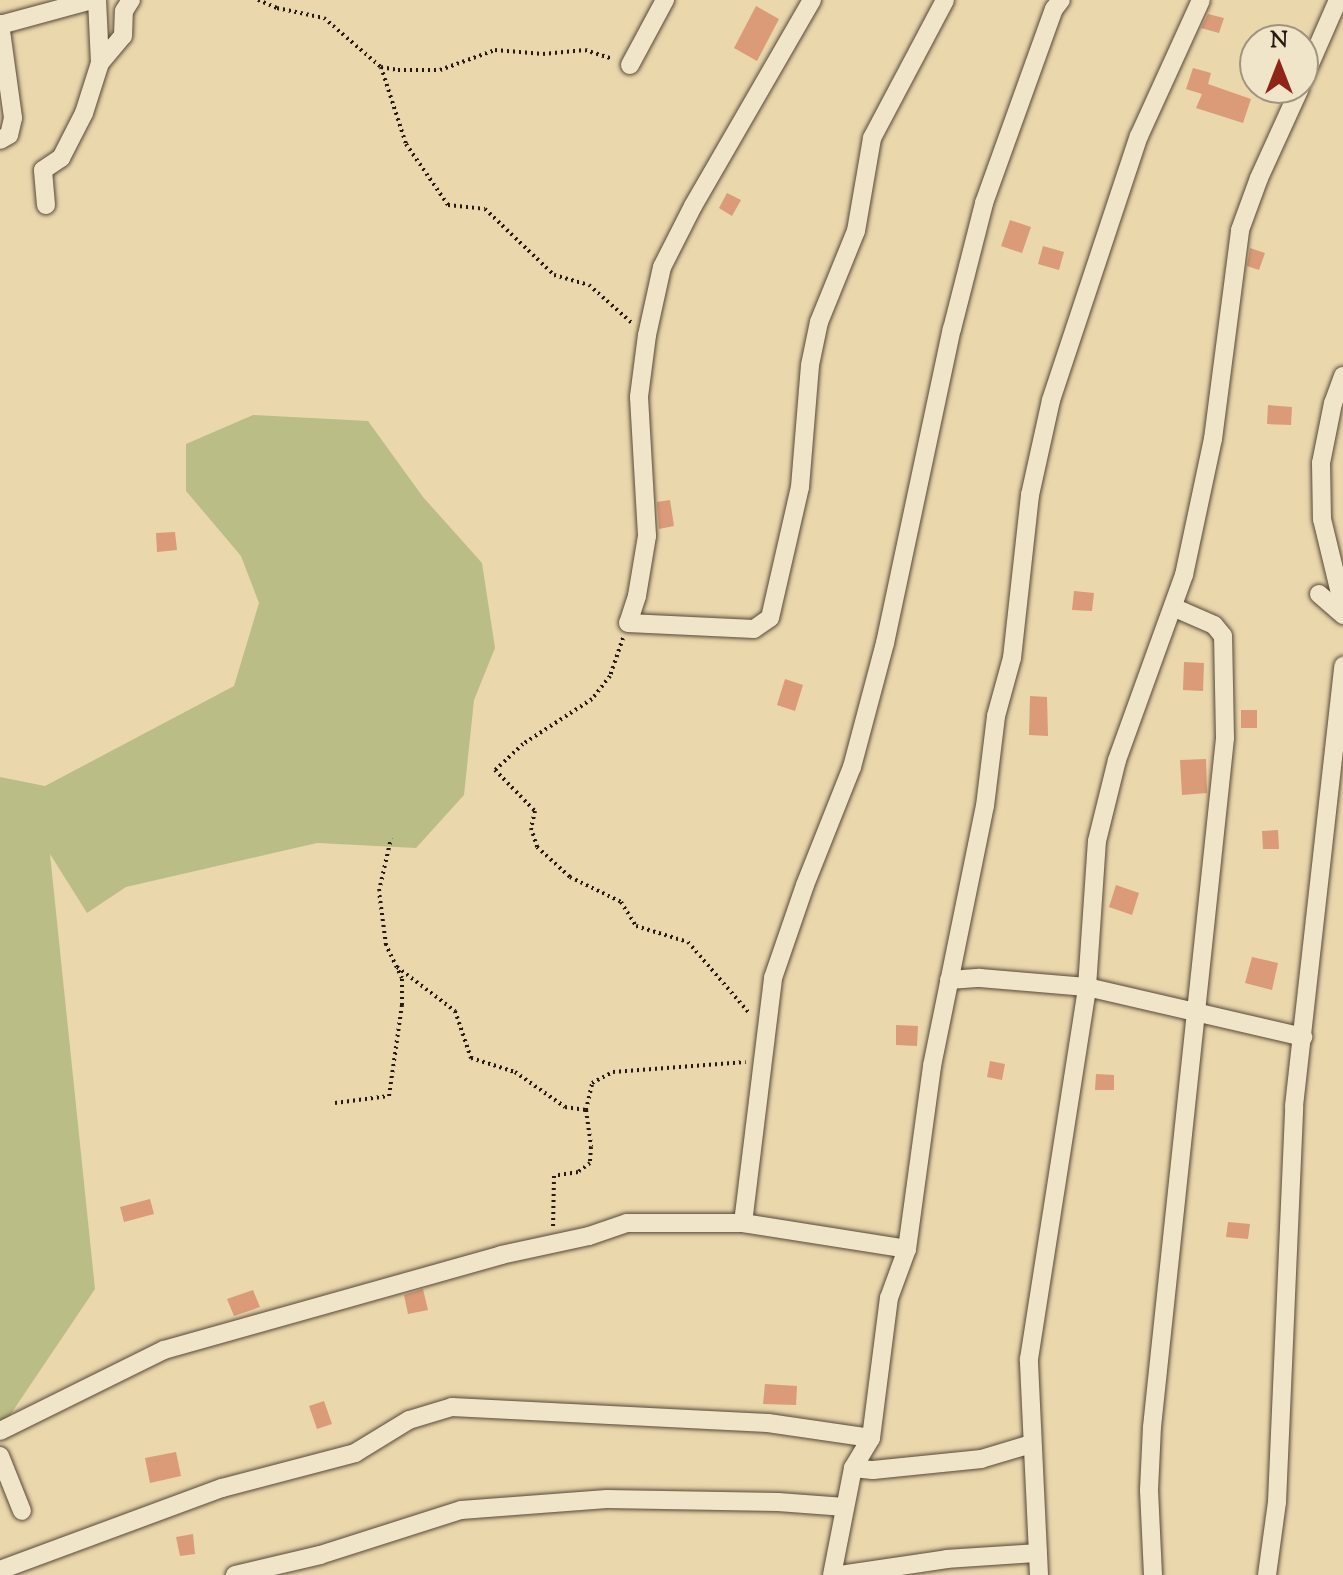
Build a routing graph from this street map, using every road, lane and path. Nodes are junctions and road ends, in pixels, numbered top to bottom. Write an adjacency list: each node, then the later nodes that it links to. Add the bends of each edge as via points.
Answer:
1 (94, 0): 10 (street); 12 (street)
2 (131, 0): 12 (street, via 124,11 123,36)
3 (258, 0): 14 (path, via 324,18)
4 (665, 0): 13 (street)
5 (812, 0): 18 (street, via 662,267)
6 (945, 0): 24 (street, via 877,124 856,231 819,322 810,365 800,487 770,618 754,629)
7 (1061, 0): 31 (street, via 975,234 885,643 852,767 773,978)
8 (1201, 0): 28 (street, via 1139,136 1051,400 1030,495 1012,658 996,716 985,806)
9 (1338, 0): 11 (street)
10 (0, 25): 16 (street, via 13,118 9,135)
11 (1319, 43)
12 (100, 63): 17 (street, via 84,113 61,158 43,170)
13 (630, 65): 14 (path, via 585,50 495,50 440,70)
14 (381, 67): 18 (path, via 406,144 448,205 485,209 554,275 589,285)
15 (1293, 104): 22 (street, via 1240,230 1213,439)
16 (0, 140)
17 (46, 205)
18 (647, 335): 24 (street, via 639,397 647,536)
19 (1343, 376): 21 (street, via 1321,463 1322,519)
20 (1319, 594): 23 (street)
21 (1343, 606)
22 (1173, 607): 29 (street, via 1117,760 1097,841); 30 (street, via 1214,625 1226,651 1221,785)
23 (1343, 615)
24 (628, 623): 31 (path, via 610,676 592,699 523,744 495,770 535,811 531,828 537,847 570,877 621,902 636,926 688,942 753,1019)
25 (1343, 666): 32 (street)
26 (391, 838): 27 (path, via 379,891 386,945)
27 (397, 967): 34 (path, via 402,1005 389,1096); 35 (path, via 455,1011 471,1058 515,1072 565,1107)
28 (949, 980): 29 (street); 38 (street, via 926,1101)
29 (1087, 987): 30 (street); 41 (street, via 1029,1359)
30 (1194, 1011): 32 (street); 52 (street, via 1152,1427)
31 (768, 1027): 33 (street)
32 (1303, 1037): 53 (street, via 1294,1106 1277,1502)
33 (764, 1062): 35 (path, via 613,1072 592,1083); 36 (street)
34 (335, 1103)
35 (586, 1110): 37 (path, via 590,1163 578,1172 554,1176)
36 (743, 1223): 37 (street, via 627,1223); 38 (street)
37 (553, 1245): 39 (street, via 164,1350)
38 (907, 1249): 40 (street, via 889,1298)
39 (0, 1431)
40 (871, 1438): 43 (street); 47 (street, via 768,1423 452,1407 409,1420 355,1453 222,1488)
41 (1031, 1444): 43 (street, via 981,1459); 46 (street)
42 (0, 1456): 45 (street)
43 (853, 1468): 44 (street)
44 (845, 1507): 48 (street, via 607,1499 461,1510 320,1555); 49 (street)
45 (22, 1511)
46 (1038, 1553): 50 (street, via 947,1559); 51 (street)
47 (0, 1570)
48 (235, 1575)
49 (832, 1575)
50 (840, 1575)
51 (1039, 1575)
52 (1153, 1575)
53 (1267, 1575)

